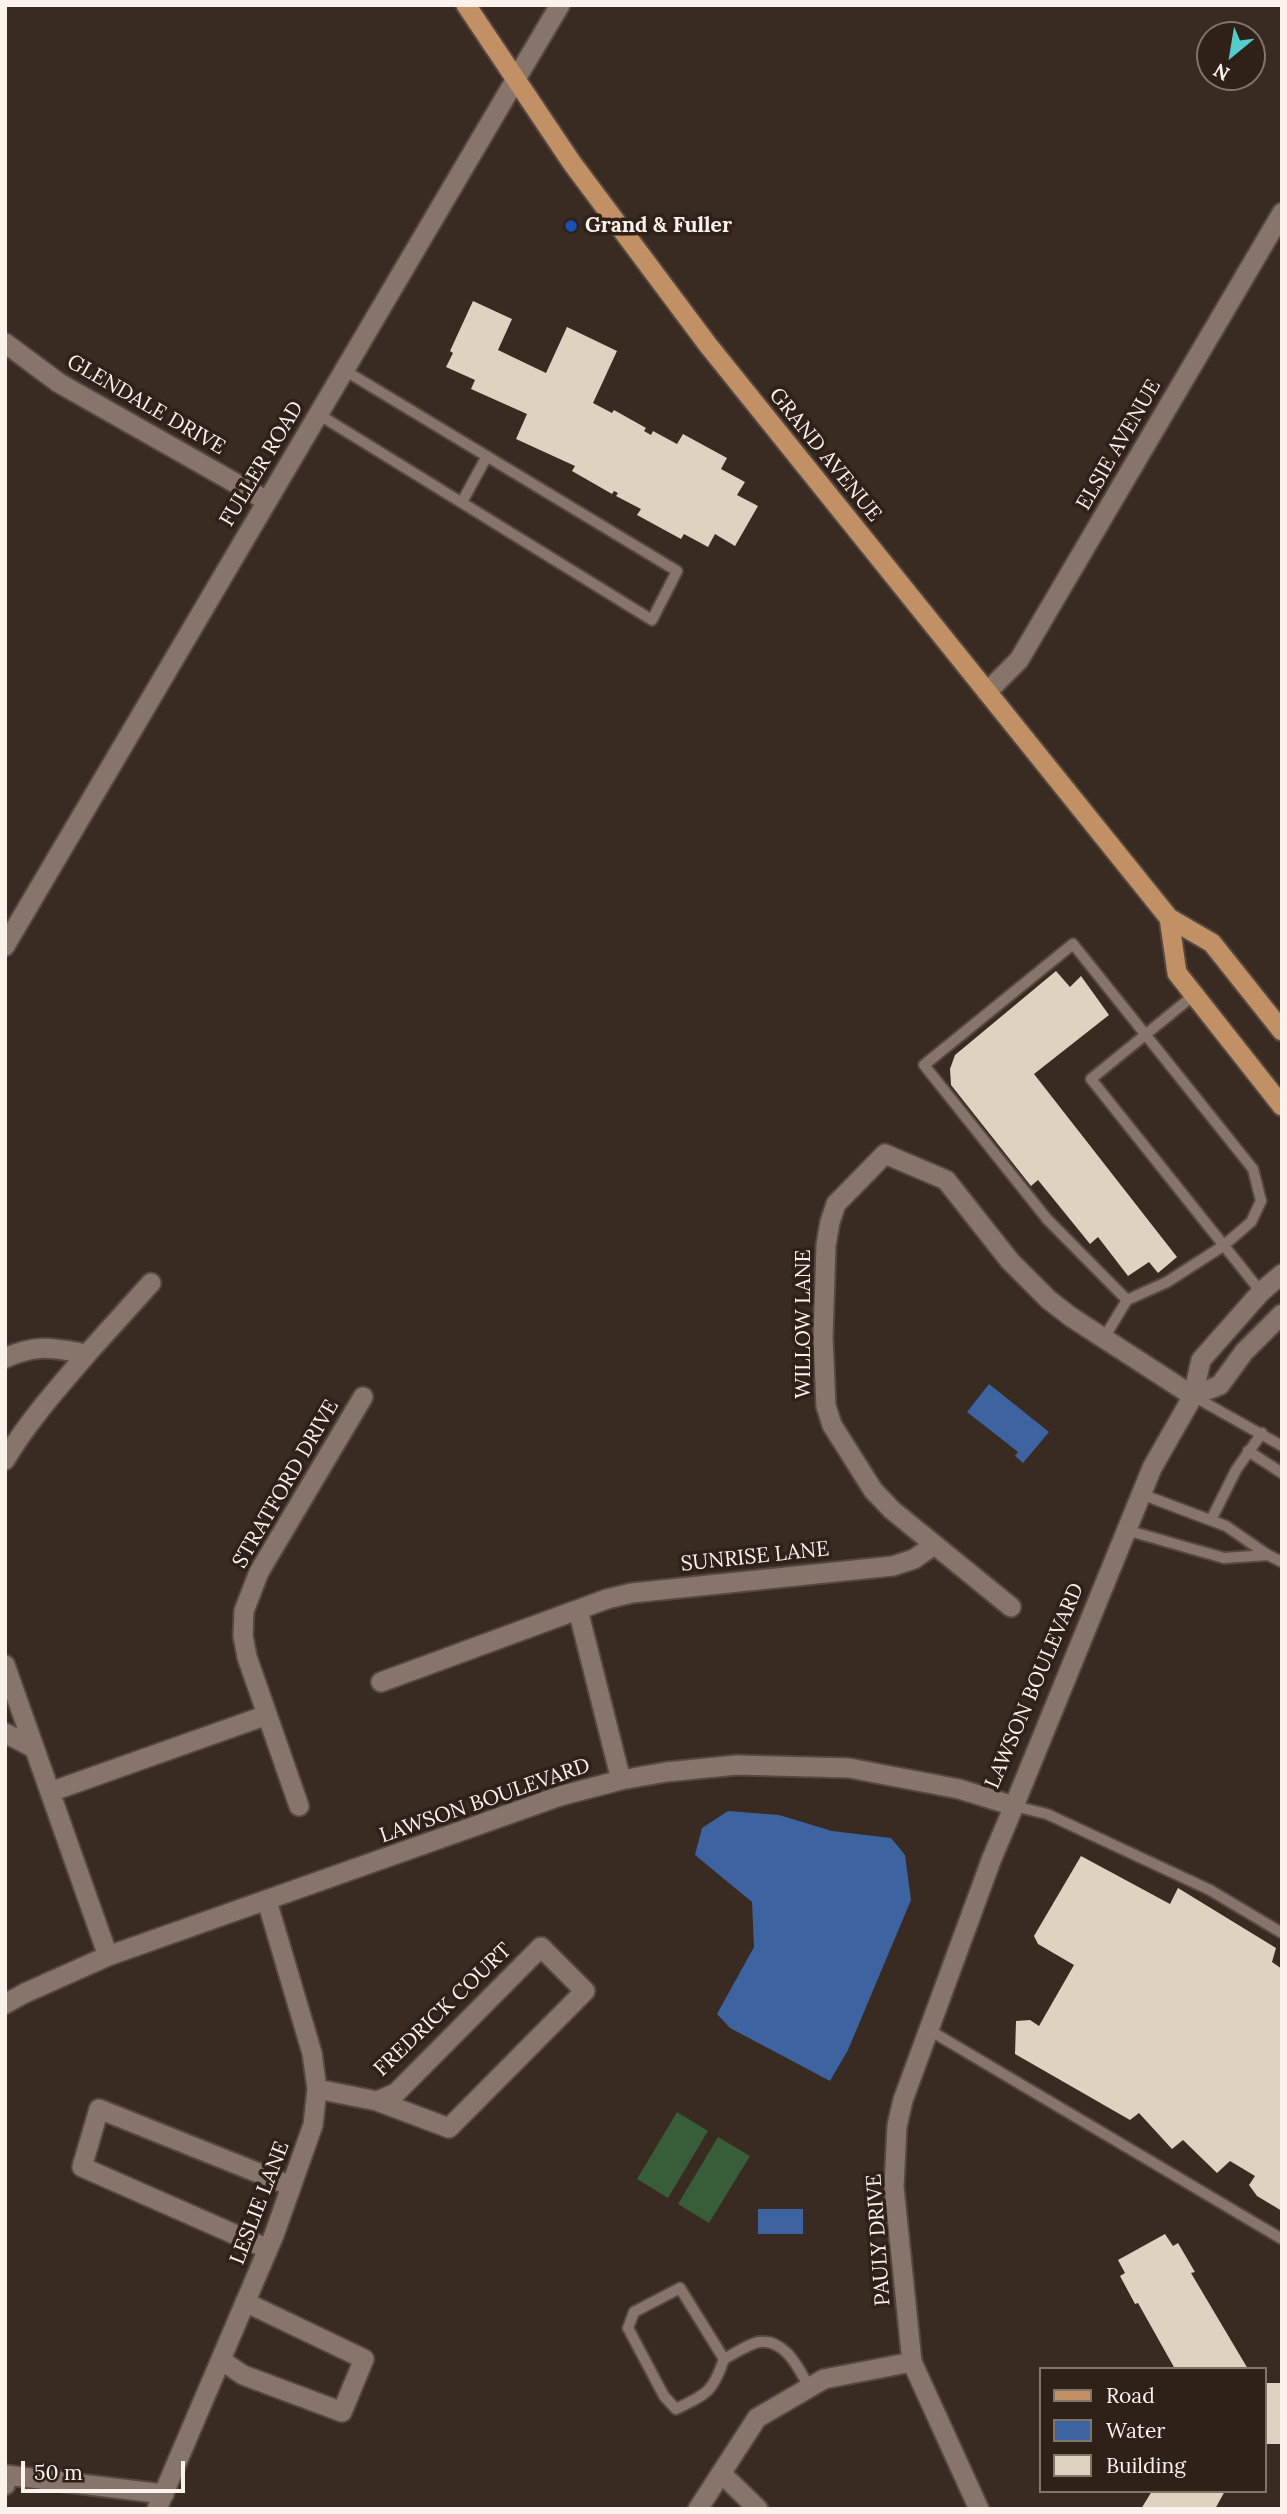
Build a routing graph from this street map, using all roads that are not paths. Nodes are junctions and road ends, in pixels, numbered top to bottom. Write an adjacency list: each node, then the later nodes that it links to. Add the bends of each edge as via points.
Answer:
1 (467, 5): 3 (main road, GRAND AVENUE)
2 (559, 5): 3 (street, FULLER ROAD)
3 (516, 79): 6 (street, FULLER ROAD); 11 (main road, GRAND AVENUE, via 614,221 708,345)
4 (1282, 213): 11 (street, ELSIE AVENUE, via 1019,660)
5 (5, 343): 9 (street, GLENDALE DRIVE, via 59,383)
6 (344, 370): 7 (street, FULLER ROAD); 8 (lane)
7 (318, 414): 9 (street, FULLER ROAD); 10 (lane)
8 (487, 456): 10 (lane); 10 (lane, via 677,571 652,620)
9 (267, 501): 13 (street, FULLER ROAD)
10 (462, 502)
11 (987, 692): 12 (main road, GRAND AVENUE)
12 (1169, 918): 14 (main road, via 1177,973); 15 (main road, GRAND AVENUE, via 1212,943)
13 (5, 946)
14 (1194, 995): 16 (lane); 17 (main road)
15 (1282, 1031)
16 (1144, 1035): 18 (lane, via 1253,1169 1261,1201 1251,1223); 18 (lane, via 1091,1079); 22 (lane, via 1073,944 924,1065 1047,1219)
17 (1282, 1106)
18 (1223, 1246): 21 (lane); 22 (lane, via 1167,1282)
19 (1282, 1274): 21 (street, LAWSON BOULEVARD)
20 (151, 1283): 25 (street)
21 (1261, 1292): 27 (street, LAWSON BOULEVARD, via 1201,1360)
22 (1127, 1300): 24 (lane)
23 (1282, 1314): 27 (street, via 1244,1352 1220,1385)
24 (1104, 1338): 27 (street); 37 (street, WILLOW LANE, via 1029,1282 946,1180 884,1154 835,1203 826,1245 826,1406 832,1425 873,1490)
25 (87, 1354): 26 (street, via 47,1346); 32 (street)
26 (5, 1358)
27 (1192, 1396): 29 (lane); 34 (street, LAWSON BOULEVARD)
28 (363, 1397): 44 (street, STRATFORD DRIVE, via 259,1572 244,1611 247,1657)
29 (1262, 1433): 30 (lane); 31 (lane)
30 (1282, 1446)
31 (1248, 1451): 33 (lane); 35 (lane)
32 (5, 1460)
33 (1282, 1473)
34 (1141, 1494): 35 (lane); 36 (street, LAWSON BOULEVARD)
35 (1211, 1520): 38 (lane)
36 (1126, 1530): 38 (lane, via 1224,1558); 50 (street, LAWSON BOULEVARD)
37 (934, 1545): 40 (street, WILLOW LANE); 41 (street, SUNRISE LANE, via 893,1566 632,1594)
38 (1268, 1555): 39 (lane)
39 (1282, 1562)
40 (1011, 1607)
41 (578, 1610): 43 (street, SUNRISE LANE); 47 (street)
42 (5, 1665): 46 (street)
43 (381, 1682)
44 (267, 1715): 48 (street); 49 (street, STRATFORD DRIVE)
45 (5, 1732): 46 (street)
46 (34, 1748): 48 (street)
47 (621, 1780): 50 (street, LAWSON BOULEVARD, via 737,1765 849,1768 960,1789); 51 (street, LAWSON BOULEVARD, via 560,1796)
48 (50, 1792): 53 (street)
49 (299, 1806)
50 (1013, 1806): 52 (lane, via 1047,1814 1200,1885); 55 (street, PAULY DRIVE)
51 (267, 1901): 53 (street, LAWSON BOULEVARD); 56 (street, LESLIE LANE, via 311,2050)
52 (1282, 1933)
53 (108, 1956): 54 (street, LAWSON BOULEVARD)
54 (5, 2004)
55 (929, 2030): 59 (lane); 64 (street, PAULY DRIVE, via 897,2126 894,2187)
56 (317, 2089): 57 (street, FREDRICK COURT); 58 (street, LESLIE LANE, via 313,2125)
57 (377, 2101): 57 (street, FREDRICK COURT, via 449,2129 584,1991 541,1947 396,2093)
58 (291, 2186): 60 (street, LESLIE LANE); 60 (street, via 99,2109 82,2167)
59 (1282, 2239)
60 (268, 2249): 61 (street, LESLIE LANE)
61 (245, 2302): 63 (street, LESLIE LANE); 63 (street, via 364,2359 342,2412 243,2375)
62 (724, 2359): 62 (lane, via 717,2381 704,2395 676,2409 664,2396 628,2328 634,2312 680,2288); 65 (lane, via 759,2342 778,2346 792,2358)
63 (221, 2360): 68 (street, LESLIE LANE)
64 (912, 2362): 65 (street, via 824,2379); 71 (street, PAULY DRIVE)
65 (809, 2387): 66 (street, via 757,2418)
66 (721, 2473): 69 (street); 70 (street)
67 (5, 2486): 68 (street, via 6,2475)
68 (161, 2502)
69 (698, 2509)
70 (758, 2509)
71 (979, 2509)

